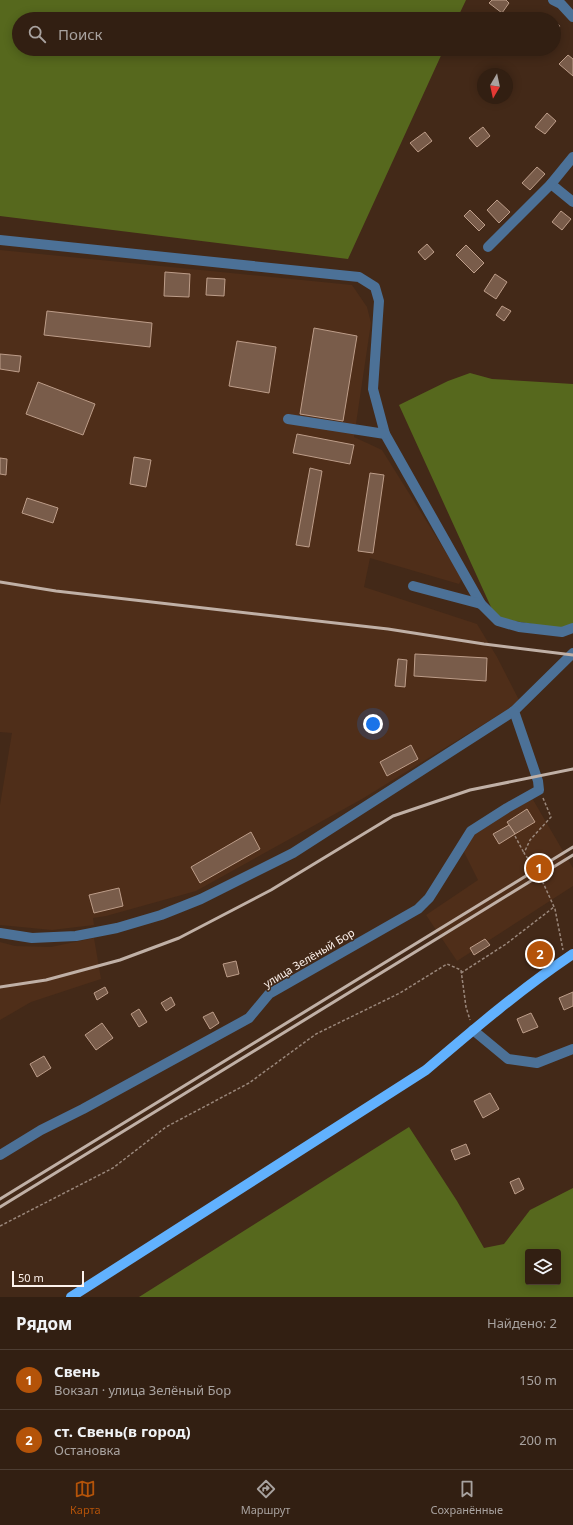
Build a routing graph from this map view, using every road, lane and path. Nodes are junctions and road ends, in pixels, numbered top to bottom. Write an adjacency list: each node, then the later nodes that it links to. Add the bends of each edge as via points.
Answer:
1 (559, 1): 2 (street)
2 (573, 17)
3 (573, 157): 4 (street)
4 (551, 184): 5 (street); 7 (street)
5 (573, 202)
6 (0, 240): 9 (street, via 359,277 375,287 379,301 373,389)
7 (488, 247)
8 (288, 419): 9 (street)
9 (385, 434): 11 (street)
10 (413, 586): 11 (street)
11 (481, 604): 12 (street, via 498,621 519,627 562,632)
12 (573, 628)
13 (573, 653): 14 (street)
14 (514, 711): 15 (street); 19 (street, via 293,853 202,899 118,928 76,936 32,938)
15 (539, 787): 17 (path, via 551,817 530,840); 24 (street, улица Зелёный Бор, via 536,793 471,831 433,893 418,909 269,994 249,1018 41,1130)
16 (515, 836): 17 (path)
17 (524, 853): 18 (path, via 540,876)
18 (554, 907): 20 (path, via 563,952); 21 (path, via 506,944)
19 (0, 933)
20 (570, 951): 22 (main road)
21 (462, 973): 22 (path, via 466,1007); 25 (path, via 461,970 447,964 400,993 316,1034 249,1083 166,1127 113,1168)
22 (473, 1030): 23 (street, via 508,1060 537,1064); 26 (main road, via 426,1070)
23 (573, 1049)
24 (0, 1155)
25 (0, 1226)
26 (71, 1297)

